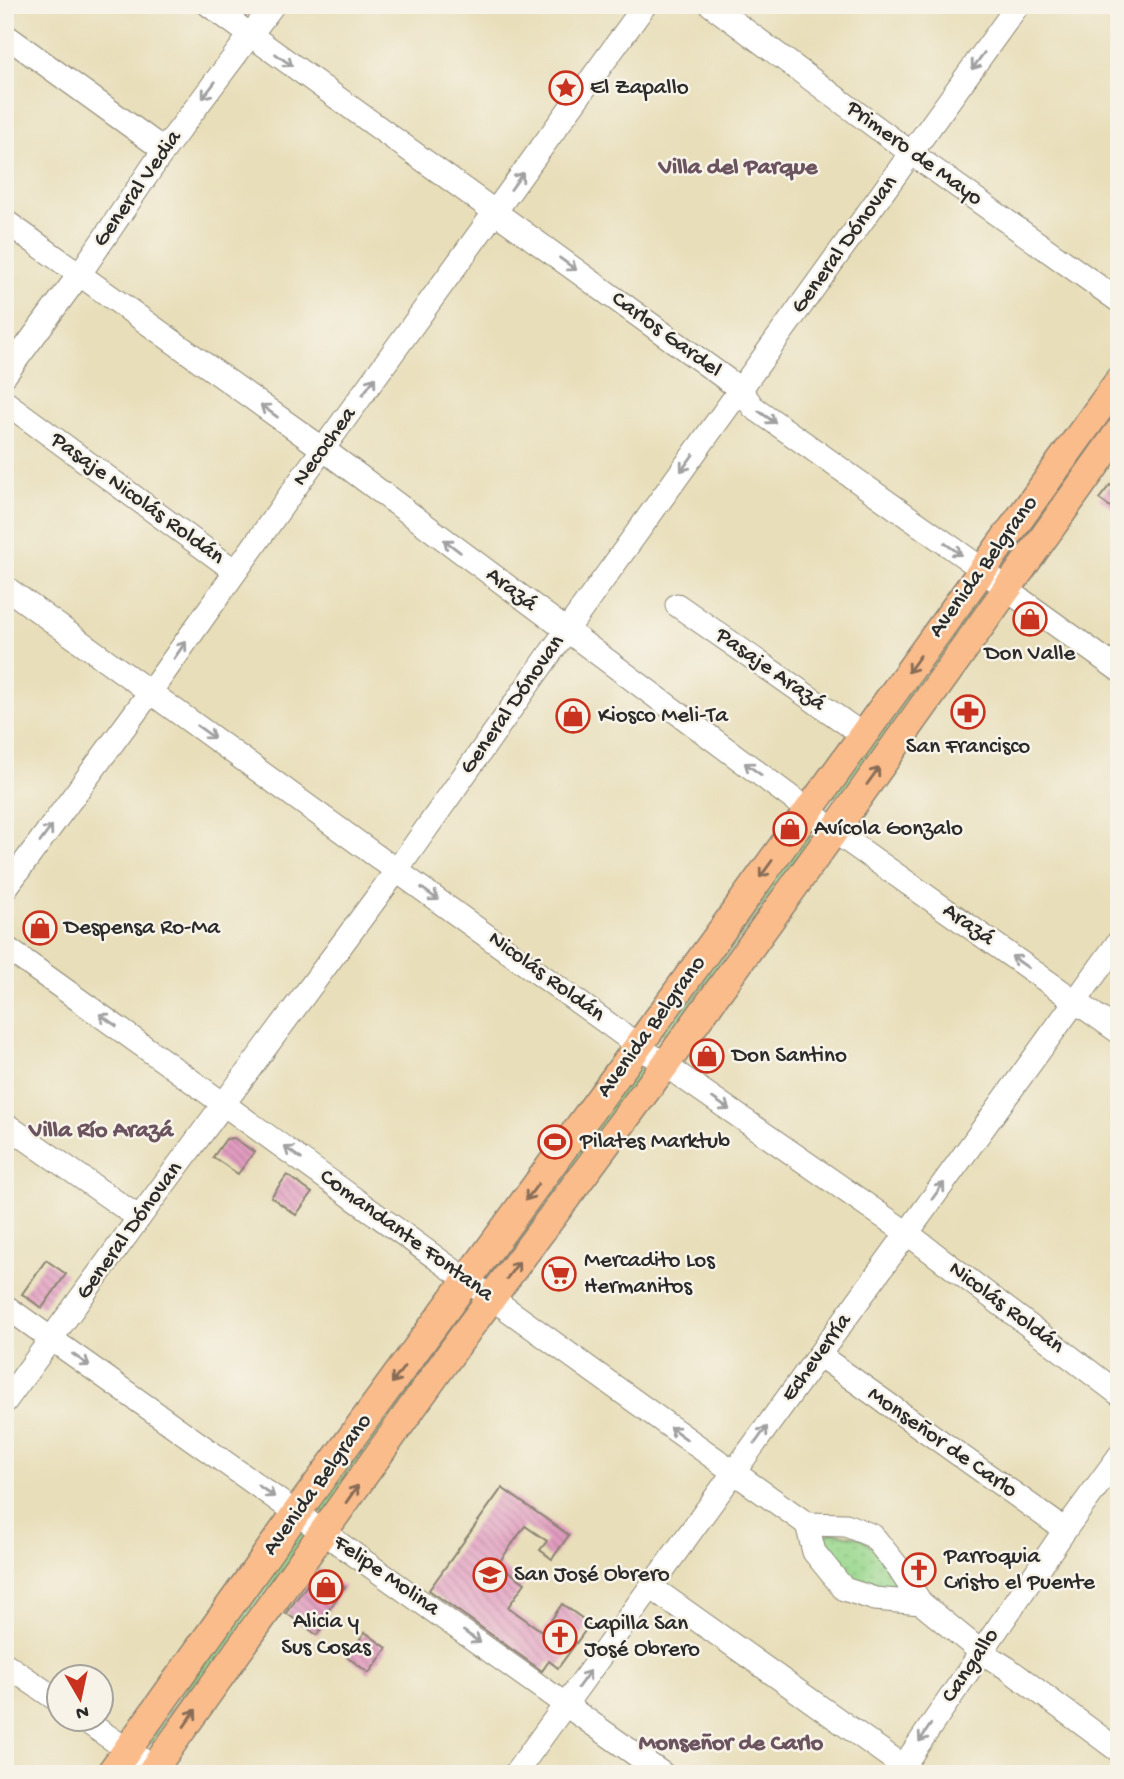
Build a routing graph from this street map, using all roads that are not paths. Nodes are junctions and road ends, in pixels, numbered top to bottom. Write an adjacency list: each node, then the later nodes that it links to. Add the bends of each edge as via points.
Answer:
1 (209, 5): 7 (street, Carlos Gardel)
2 (273, 5): 7 (street, General Vedia)
3 (645, 5): 10 (street, Necochea, one-way to 3)
4 (711, 5): 9 (street, Primero de Mayo)
5 (1018, 5): 9 (street, General Dónovan, one-way to 9)
6 (5, 35): 8 (street)
7 (250, 36): 8 (street, General Vedia, one-way to 8); 10 (street, Carlos Gardel, one-way to 10)
8 (164, 150): 12 (street, General Vedia)
9 (911, 153): 13 (street, Primero de Mayo); 16 (street, General Dónovan)
10 (495, 211): 16 (street, Carlos Gardel, one-way to 16); 19 (street, Necochea, one-way to 10)
11 (5, 221): 12 (street, Arazá)
12 (79, 275): 14 (street, General Vedia); 19 (street, Arazá, one-way to 12)
13 (1119, 301)
14 (5, 374)
15 (1119, 381): 20 (main road, Avenida Belgrano)
16 (740, 389): 20 (street, Carlos Gardel, one-way to 20, via 753,407); 25 (street, General Dónovan, one-way to 25)
17 (5, 402): 21 (street, Pasaje Nicolás Roldán)
18 (1119, 432): 23 (main road, Avenida Belgrano)
19 (323, 449): 21 (street, Necochea); 25 (street, Arazá, one-way to 19)
20 (982, 569): 23 (street, Carlos Gardel); 28 (main road, Avenida Belgrano, one-way to 28)
21 (235, 571): 27 (street, Necochea, one-way to 21)
22 (5, 587): 27 (street, Nicolás Roldán)
23 (1006, 589): 26 (street, Carlos Gardel); 30 (main road, Avenida Belgrano, one-way to 23)
24 (677, 605): 28 (street, Pasaje Arazá)
25 (566, 631): 29 (street, Arazá, one-way to 25); 31 (street, General Dónovan)
26 (1119, 670)
27 (151, 691): 31 (street, Nicolás Roldán, one-way to 31); 32 (street, Necochea, one-way to 27)
28 (863, 735): 29 (main road, Avenida Belgrano)
29 (808, 810): 30 (street, Arazá); 37 (main road, Avenida Belgrano, one-way to 37)
30 (834, 831): 35 (street, Arazá, one-way to 30); 38 (main road, Avenida Belgrano)
31 (397, 870): 37 (street, Nicolás Roldán, one-way to 37); 39 (street, General Dónovan)
32 (5, 889)
33 (1119, 942): 35 (street, Echeverría)
34 (5, 947): 39 (street, Comandante Fontana, one-way to 34)
35 (1076, 1001): 36 (street, Arazá); 42 (street, Echeverría, one-way to 35)
36 (1119, 1032)
37 (639, 1045): 38 (street, Nicolás Roldán); 43 (main road, Avenida Belgrano, one-way to 43)
38 (664, 1065): 42 (street, Nicolás Roldán, one-way to 42); 44 (main road, Avenida Belgrano, one-way to 38)
39 (224, 1102): 41 (street, General Dónovan); 43 (street, Comandante Fontana, one-way to 39)
40 (5, 1124): 41 (street)
41 (139, 1218): 46 (street, General Dónovan)
42 (907, 1233): 47 (street, Echeverría); 48 (street, Nicolás Roldán)
43 (467, 1280): 44 (street, Comandante Fontana); 52 (main road, Avenida Belgrano, one-way to 52)
44 (491, 1299): 51 (street, Comandante Fontana, one-way to 44); 55 (main road, Avenida Belgrano, one-way to 44)
45 (5, 1306): 46 (street, Felipe Molina)
46 (51, 1339): 49 (street, General Dónovan); 52 (street, Felipe Molina, one-way to 52)
47 (819, 1355): 51 (street, Echeverría, one-way to 47); 54 (street, Monseñor de Carlo)
48 (1119, 1394)
49 (5, 1402)
50 (1119, 1456): 54 (street, Cangallo)
51 (734, 1472): 53 (street, Comandante Fontana); 56 (street, Echeverría)
52 (297, 1512): 55 (street, Felipe Molina); 63 (main road, Avenida Belgrano)
53 (807, 1524): 57 (street, via 846,1525 873,1536); 57 (street, via 814,1552 844,1589 875,1599)
54 (1065, 1530): 58 (street, Cangallo)
55 (325, 1532): 61 (street, Felipe Molina, one-way to 61); 66 (main road, Avenida Belgrano, one-way to 55)
56 (651, 1587): 61 (street, Echeverría, one-way to 56); 65 (street)
57 (921, 1603): 58 (street)
58 (981, 1652): 64 (street); 65 (street, Cangallo, one-way to 65)
59 (5, 1664): 60 (street)
60 (46, 1692)
61 (566, 1704): 68 (street, Echeverría); 69 (street, Felipe Molina)
62 (104, 1734): 63 (street)
63 (127, 1750): 66 (street); 67 (main road, Avenida Belgrano)
64 (1119, 1751)
65 (900, 1770)
66 (156, 1772)
67 (110, 1774)
68 (515, 1774)
69 (663, 1774)

